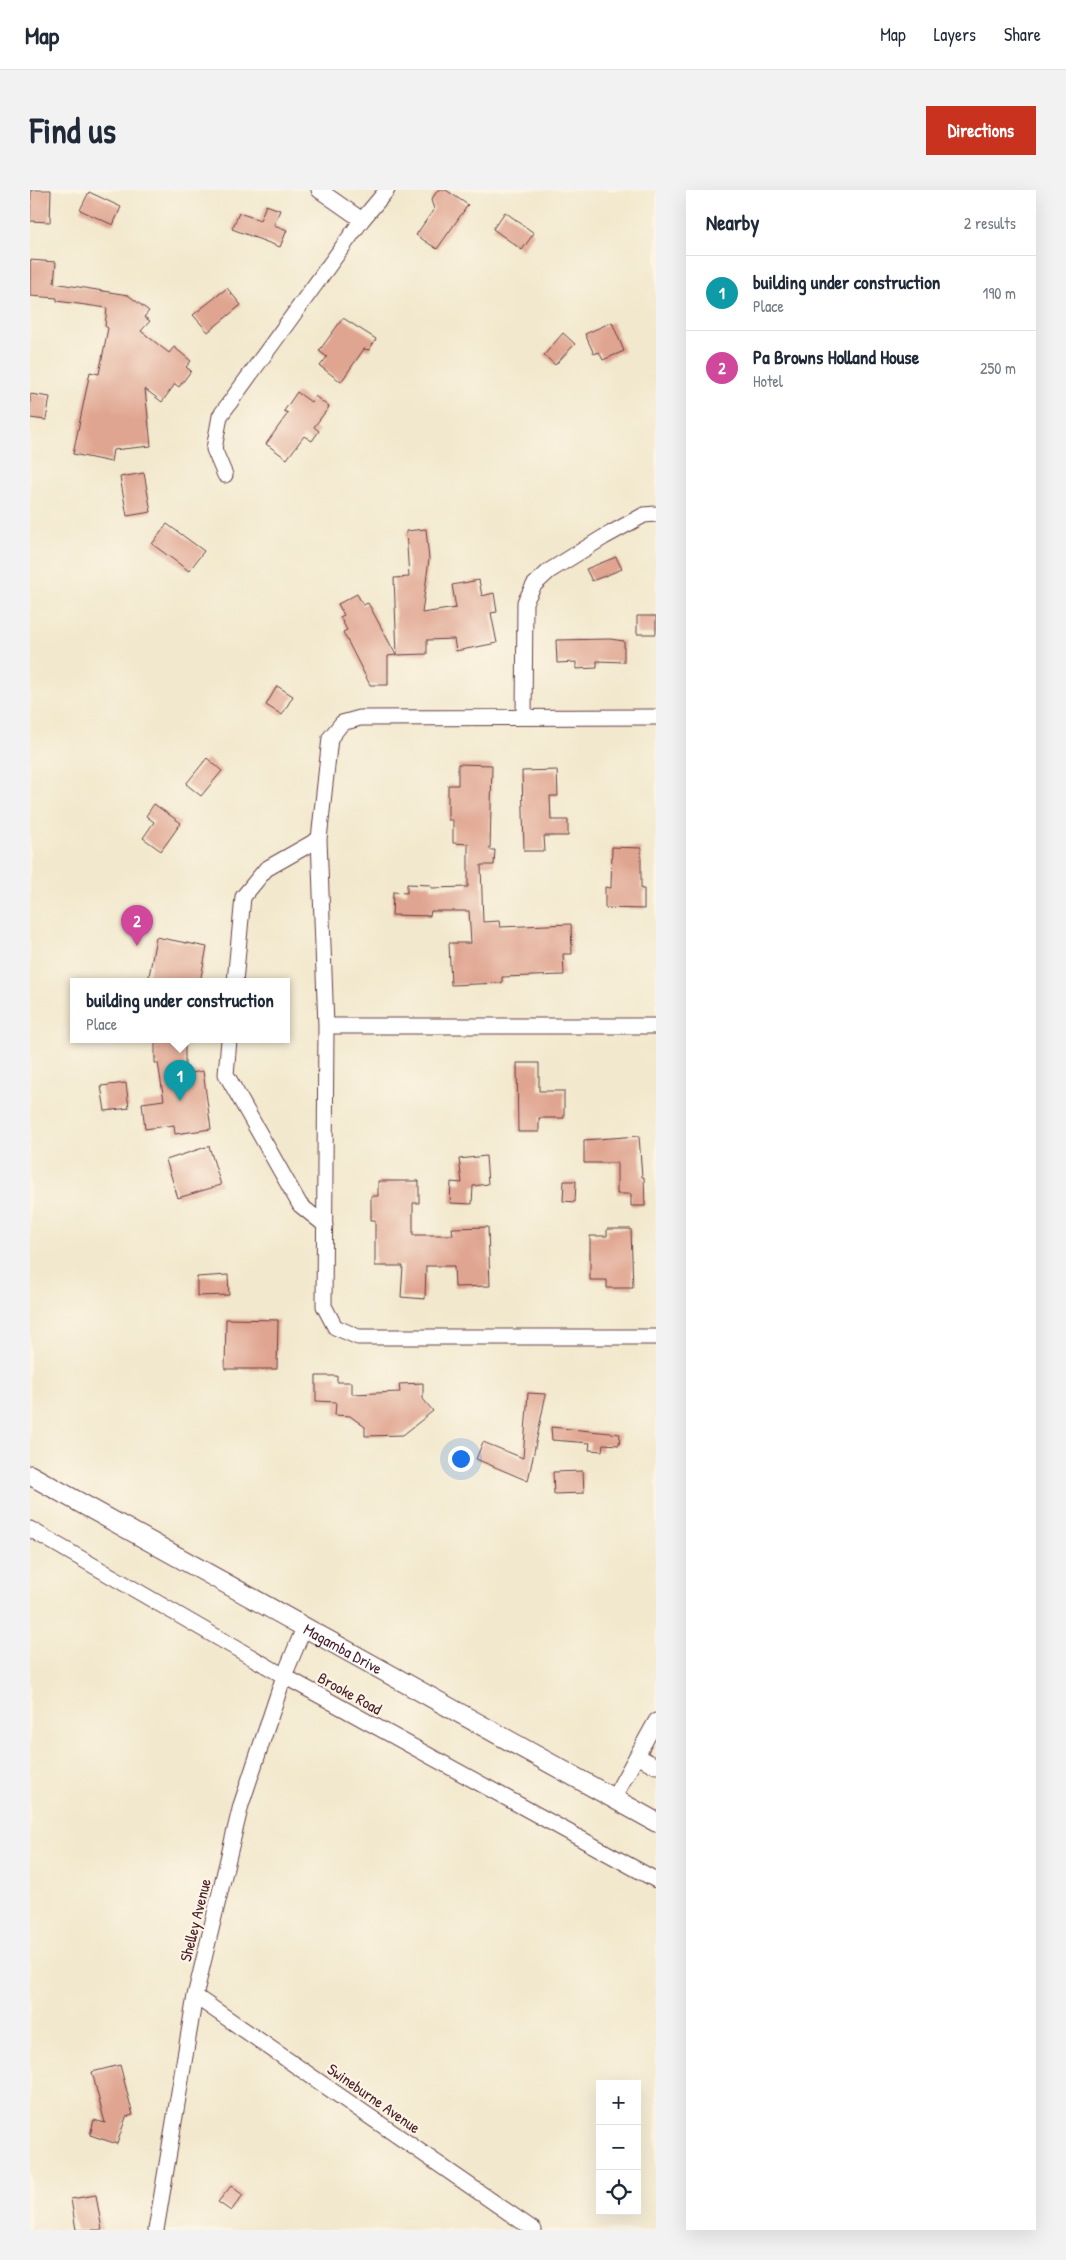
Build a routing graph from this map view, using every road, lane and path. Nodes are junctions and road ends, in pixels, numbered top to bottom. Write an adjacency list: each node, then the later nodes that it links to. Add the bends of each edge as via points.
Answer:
1 (319, 190): 3 (street)
2 (387, 190): 3 (street)
3 (362, 220): 4 (street, via 220,416 214,449)
4 (225, 474)
5 (656, 514): 6 (street, via 644,515 604,537 549,571 534,585 525,602)
6 (524, 716): 7 (street); 8 (street, via 360,718 342,723 330,738)
7 (656, 717)
8 (319, 839): 9 (street, via 266,869 243,897); 10 (street)
9 (235, 978)
10 (326, 1026): 11 (street); 13 (street)
11 (656, 1026)
12 (229, 1043): 13 (street, via 226,1074 300,1205)
13 (324, 1225): 14 (street, via 324,1306 335,1327 358,1337)
14 (656, 1337)
15 (30, 1475): 17 (street, Magamba Drive)
16 (30, 1529): 18 (street, Brooke Road)
17 (304, 1628): 18 (street, Shelley Avenue); 22 (street, Magamba Drive)
18 (284, 1676): 24 (street, Brooke Road); 25 (street, Shelley Avenue, via 241,1805)
19 (656, 1721): 20 (street)
20 (637, 1756): 21 (street); 22 (street)
21 (656, 1766)
22 (613, 1799): 23 (street, Magamba Drive)
23 (656, 1822)
24 (656, 1880)
25 (194, 1996): 26 (street, Shelley Avenue); 27 (street, Swineburne Avenue)
26 (156, 2230)
27 (534, 2230)

